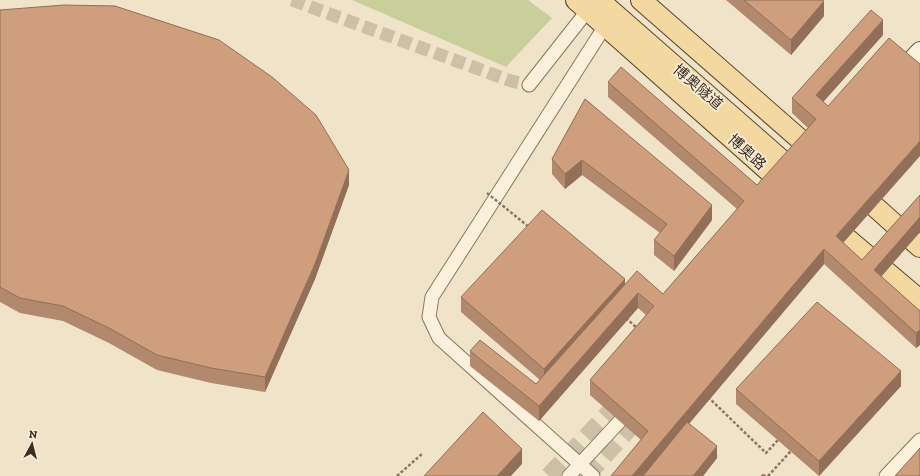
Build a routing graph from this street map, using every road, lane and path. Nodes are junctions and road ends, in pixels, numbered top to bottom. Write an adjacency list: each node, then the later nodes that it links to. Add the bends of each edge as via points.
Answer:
1 (632, 0): 5 (main road)
2 (641, 0): 5 (main road, 博奥路)
3 (588, 3): 4 (main road, 博奥路); 7 (street); 11 (main road, 博奥隧道)
4 (606, 26): 11 (main road, 博奥路); 24 (street, via 432,297 429,317 439,338)
5 (672, 28): 9 (main road, 博奥路)
6 (920, 52): 8 (main road)
7 (529, 85)
8 (884, 90)
9 (832, 162): 11 (main road); 12 (main road, 博奥路)
10 (487, 193): 13 (path, bridge)
11 (805, 195): 12 (main road, 博奥路)
12 (859, 212): 14 (main road, 博奥路); 15 (main road, 博奥路)
13 (529, 228)
14 (920, 247)
15 (920, 300)
16 (625, 317): 17 (path, bridge)
17 (642, 334)
18 (704, 394): 20 (path, bridge, via 766,454)
19 (639, 401): 24 (street)
20 (778, 440)
21 (920, 440): 29 (street)
22 (791, 451): 28 (path)
23 (423, 453): 25 (path)
24 (580, 464): 26 (street); 27 (street)
25 (397, 476)
26 (569, 476)
27 (593, 476)
28 (768, 476)
29 (886, 476)

